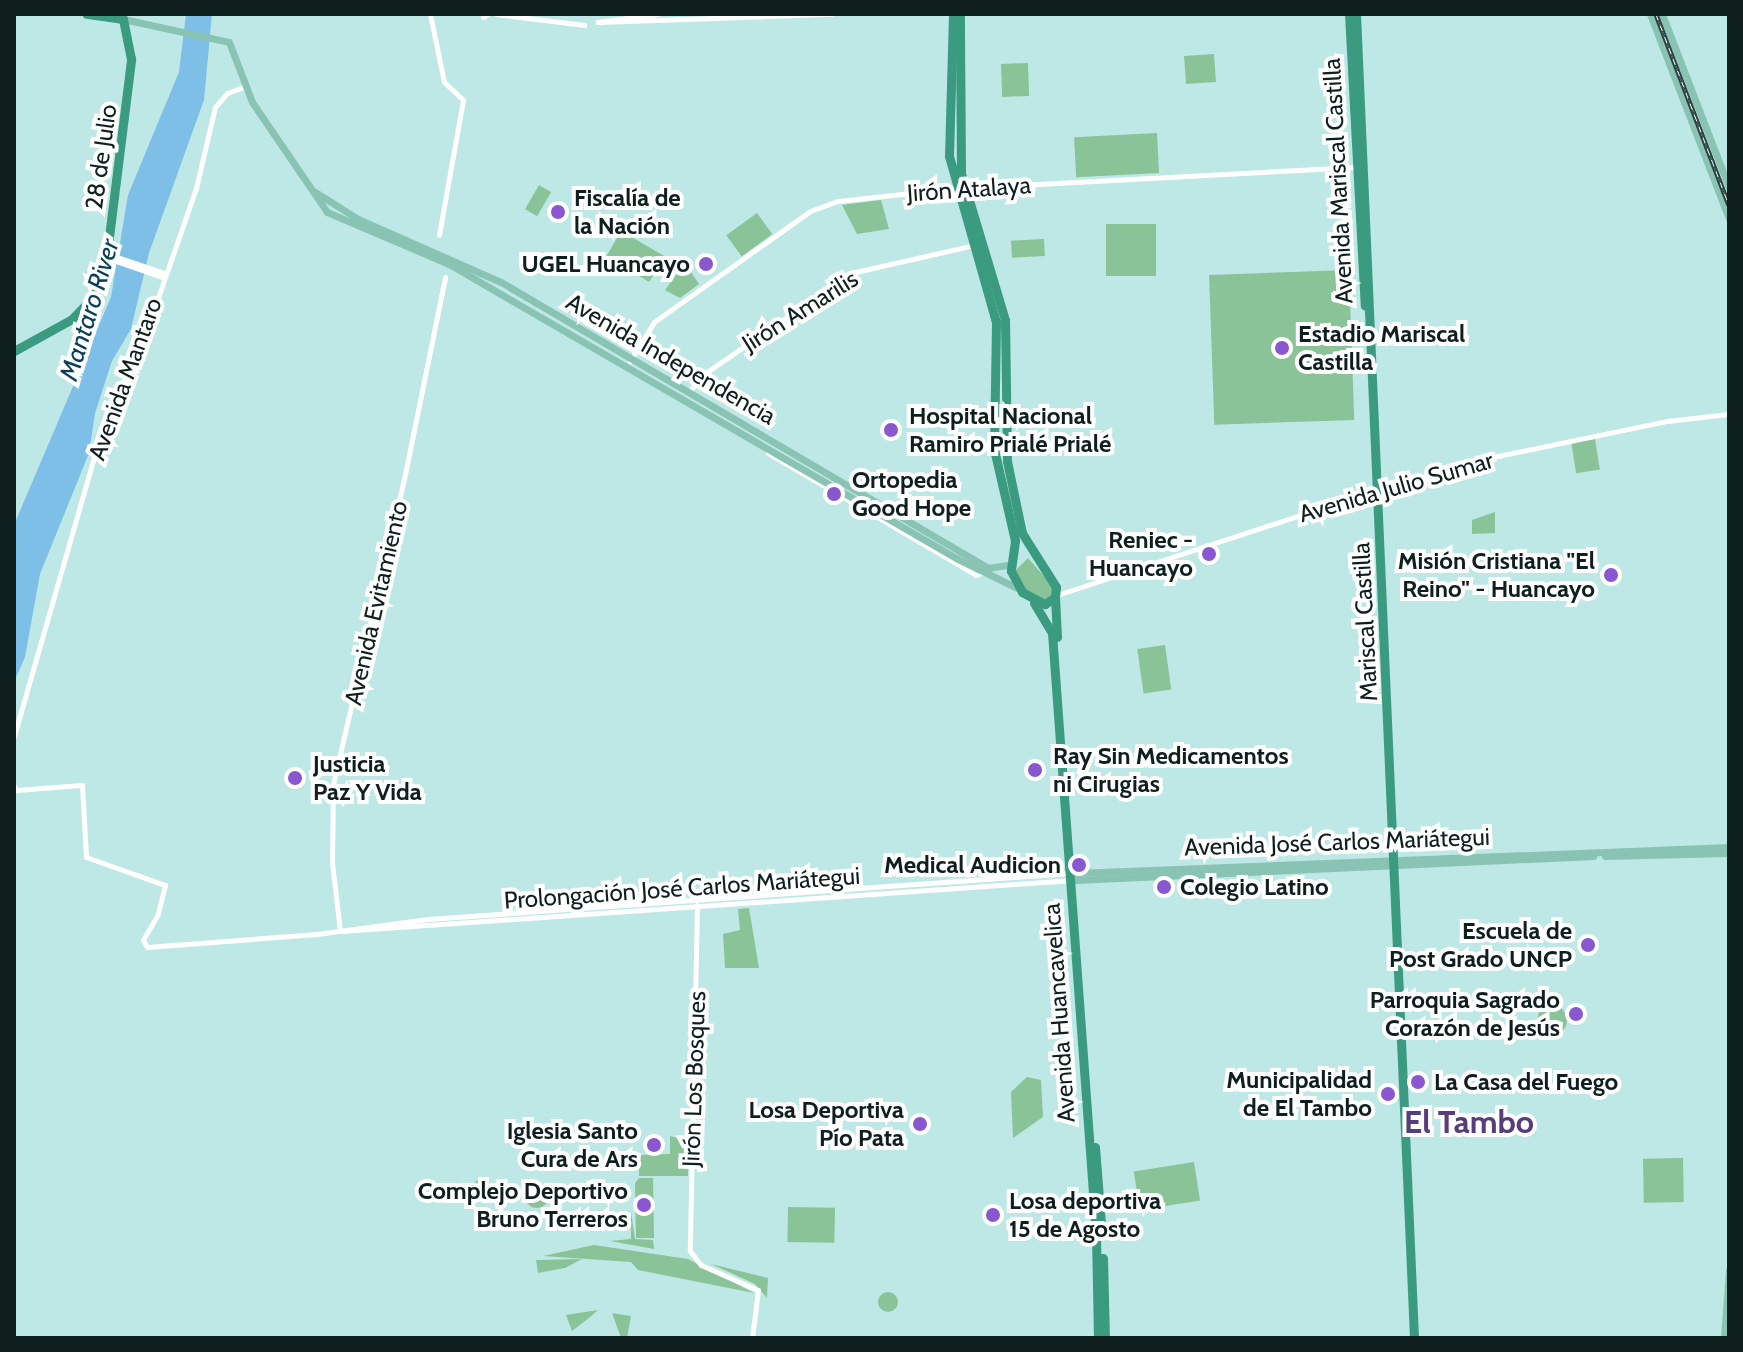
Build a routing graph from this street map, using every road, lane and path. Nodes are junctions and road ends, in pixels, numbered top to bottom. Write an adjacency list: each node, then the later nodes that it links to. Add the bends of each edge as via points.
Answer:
1 (86, 14): 12 (highway)
2 (430, 14): 19 (street, via 449,89 463,100)
3 (496, 14): 13 (street)
4 (658, 14): 5 (street, via 598,22)
5 (832, 14)
6 (953, 14): 16 (highway, via 949,156)
7 (960, 14): 16 (highway)
8 (1349, 14): 15 (highway, Avenida Mariscal Castilla)
9 (1356, 14): 15 (highway, Avenida Mariscal Castilla)
10 (1650, 14): 18 (main road)
11 (1662, 14): 17 (main road)
12 (123, 19): 14 (main road, Avenida Independencia, via 216,35 236,51); 21 (highway, 28 de Julio, via 132,82)
13 (584, 25)
14 (246, 86): 22 (street, Avenida Mantaro, via 227,93 215,107 196,188); 29 (main road, Avenida Independencia, via 327,212 449,264)
15 (1361, 167): 16 (street, Jirón Atalaya); 32 (highway, Avenida Mariscal Castilla)
16 (961, 188): 20 (highway); 27 (street, Jirón Atalaya, via 838,201 810,211 654,322); 28 (highway, via 1005,320)
17 (1729, 188)
18 (1729, 219)
19 (439, 235)
20 (974, 245): 28 (highway); 30 (street, Jirón Amarilis, via 851,273 701,376)
21 (110, 257): 22 (street); 26 (highway, 28 de Julio, via 99,287 84,307 58,329)
22 (163, 275): 41 (street, Avenida Mantaro, via 139,351 104,422)
23 (445, 277): 49 (street, Avenida Evitamiento, via 333,784 332,863)
24 (584, 321): 27 (street, Avenida Independencia)
25 (573, 339): 36 (street, Avenida Independencia, via 971,572)
26 (14, 351)
27 (635, 351): 29 (street, Jirón Atalaya)
28 (1000, 355): 33 (highway)
29 (629, 363): 30 (main road, Avenida Independencia); 36 (main road, Avenida Independencia)
30 (689, 393): 35 (main road, Avenida Independencia, via 988,568)
31 (1729, 414): 32 (street, Avenida Julio Sumar, via 1667,421 1498,456)
32 (1377, 490): 38 (street, Avenida Julio Sumar); 46 (highway, Mariscal Castilla)
33 (1010, 494): 34 (highway); 35 (highway)
34 (1035, 558): 35 (highway); 39 (highway)
35 (1014, 563): 37 (highway)
36 (984, 571): 37 (main road, Avenida Independencia)
37 (1019, 589): 40 (highway, Avenida Huancavelica)
38 (1071, 589): 39 (street, Avenida Julio Sumar); 39 (street)
39 (1055, 592): 40 (highway, via 1045,604); 47 (highway, Avenida Huancavelica)
40 (1029, 598): 47 (highway, Avenida Huancavelica, via 1047,618 1052,633)
41 (14, 736)
42 (15, 788): 49 (street, Prolongación José Carlos Mariátegui, via 82,785 86,857 165,885 143,945)
43 (1729, 847): 45 (main road)
44 (1729, 853): 45 (main road)
45 (1599, 854): 46 (main road, Avenida José Carlos Mariátegui)
46 (1393, 862): 47 (main road, Avenida José Carlos Mariátegui); 54 (highway, Mariscal Castilla)
47 (1072, 877): 48 (street, Prolongación José Carlos Mariátegui); 52 (highway, Avenida Huancavelica); 53 (highway, Avenida Huancavelica)
48 (697, 904): 49 (street, Prolongación José Carlos Mariátegui); 51 (street, Jirón Los Bosques, via 692,1257 758,1290)
49 (340, 931)
50 (1729, 1270): 55 (main road)
51 (752, 1338)
52 (1098, 1338)
53 (1105, 1338)
54 (1414, 1338)
55 (1724, 1338)

